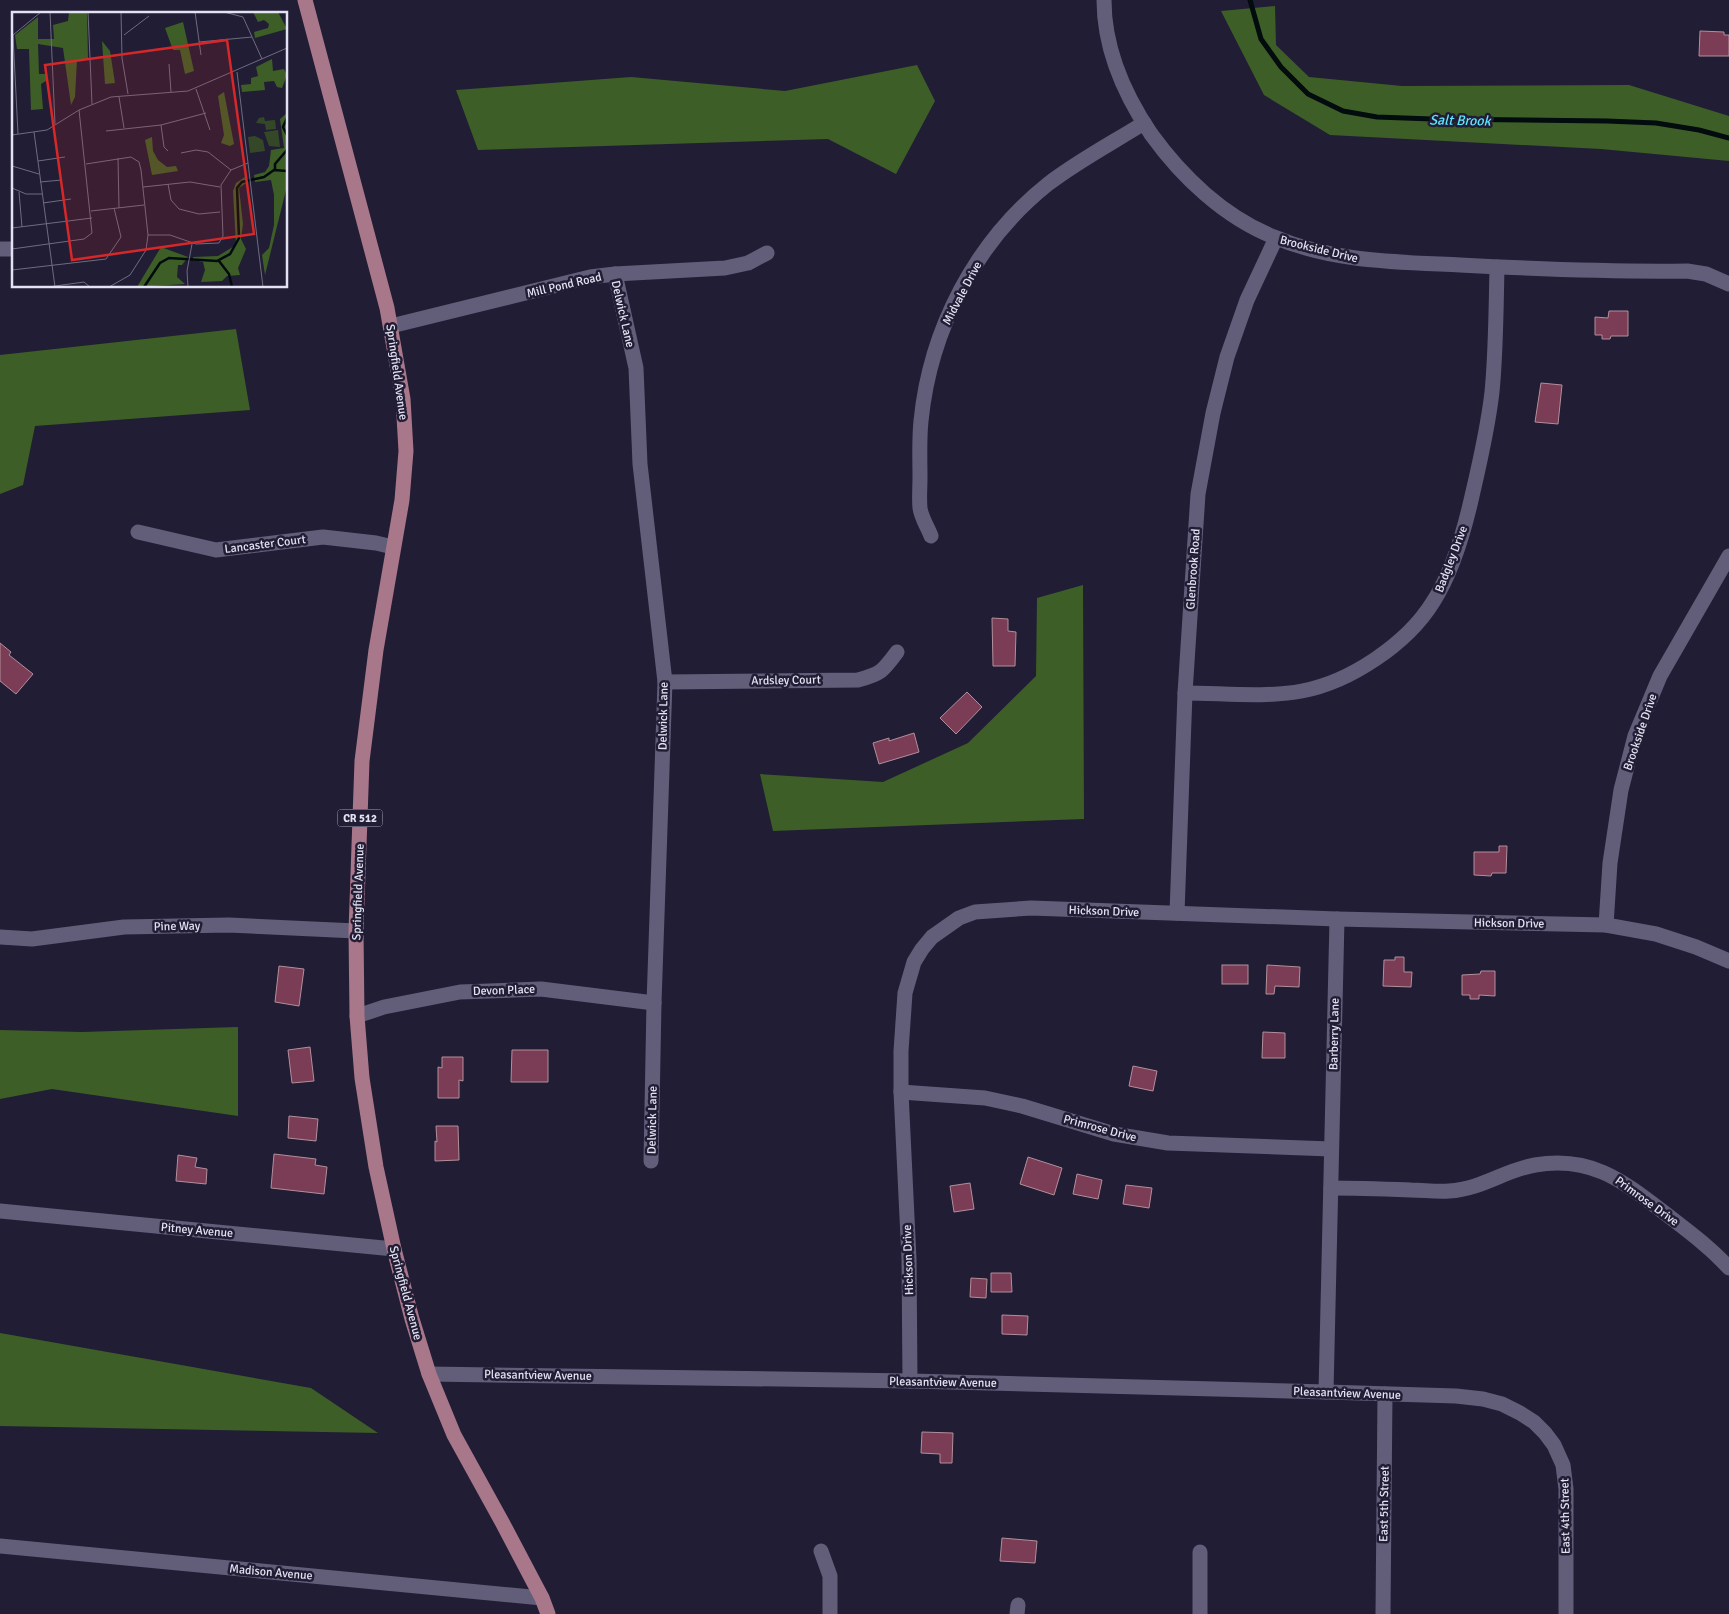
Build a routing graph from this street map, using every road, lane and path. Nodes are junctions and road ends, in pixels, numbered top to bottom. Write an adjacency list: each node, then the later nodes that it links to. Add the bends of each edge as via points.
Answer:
1 (305, 0): 9 (main road, Springfield Avenue / CR 512)
2 (1104, 0): 3 (street, Brookside Drive, via 1115,64)
3 (1144, 123): 4 (street, Brookside Drive, via 1161,148 1205,194 1231,214); 11 (street, Midvale Drive, via 1056,179 1019,210 974,266 956,298 942,330 923,400 920,510)
4 (1276, 238): 6 (street, Brookside Drive, via 1367,261); 16 (street, Glenbrook Road, via 1247,300 1227,357 1213,413 1198,494)
5 (767, 253): 7 (street, Mill Pond Road, via 748,263 725,268)
6 (1498, 267): 8 (street, Brookside Drive, via 1687,271 1706,274); 16 (street, Badgley Drive, via 1492,392 1482,451 1466,520 1451,566 1434,602 1416,626 1395,644 1328,684 1277,694)
7 (614, 274): 9 (street, Mill Pond Road, via 590,277); 15 (street, Delwick Lane, via 636,368 640,464)
8 (1729, 284)
9 (390, 326): 12 (main road, Springfield Avenue / CR 512, via 403,399 406,451 402,500)
10 (138, 532): 12 (street, Lancaster Court, via 216,550 324,537)
11 (932, 536)
12 (393, 547): 20 (main road, Springfield Avenue / CR 512, via 362,761)
13 (1729, 556): 19 (street, Brookside Drive, via 1660,676 1636,736 1621,790 1610,863)
14 (896, 652): 15 (street, Ardsley Court, via 885,669 858,680)
15 (665, 682): 23 (street, Delwick Lane)
16 (1185, 693): 17 (street, Glenbrook Road)
17 (1177, 913): 18 (street, Hickson Drive); 25 (street, Hickson Drive, via 1030,908 975,912 960,918 932,937 914,962 908,978)
18 (1336, 918): 19 (street, Hickson Drive); 26 (street, Barberry Lane)
19 (1606, 925): 22 (street, Hickson Drive, via 1656,934)
20 (356, 931): 21 (street, Pine Way, via 229,925 124,927 32,939); 24 (main road, Springfield Avenue / CR 512)
21 (0, 937)
22 (1729, 961)
23 (654, 1003): 24 (street, Devon Place, via 541,989 460,992 384,1007); 27 (street, Delwick Lane)
24 (357, 1016): 30 (main road, Springfield Avenue / CR 512, via 362,1078 376,1167)
25 (901, 1092): 26 (street, Primrose Drive, via 985,1098 1114,1134 1168,1143); 33 (street, Hickson Drive, via 909,1259)
26 (1331, 1149): 28 (street, Barberry Lane)
27 (651, 1161)
28 (1331, 1188): 31 (street, Primrose Drive, via 1448,1191 1470,1188 1523,1167 1575,1164 1601,1171 1624,1183 1697,1237); 34 (street)
29 (0, 1211): 30 (street, Pitney Avenue)
30 (394, 1249): 32 (main road, Springfield Avenue / CR 512)
31 (1729, 1268)
32 (429, 1374): 33 (street, Pleasantview Avenue); 40 (main road, Springfield Avenue / CR 512, via 454,1435)
33 (910, 1382): 34 (street, Pleasantview Avenue)
34 (1326, 1392): 35 (street, Pleasantview Avenue)
35 (1386, 1394): 36 (street, Pleasantview Avenue); 44 (street, East 5th Street)
36 (1456, 1396): 45 (street, East 4th Street, via 1483,1399 1520,1412 1546,1433 1554,1444 1563,1465 1566,1489)
37 (0, 1546): 40 (street, Madison Avenue)
38 (821, 1551): 42 (street, via 830,1576)
39 (1200, 1552): 43 (street)
40 (542, 1598): 41 (main road, Springfield Avenue / CR 512)
41 (548, 1614)
42 (830, 1614)
43 (1200, 1614)
44 (1383, 1614)
45 (1566, 1614)

